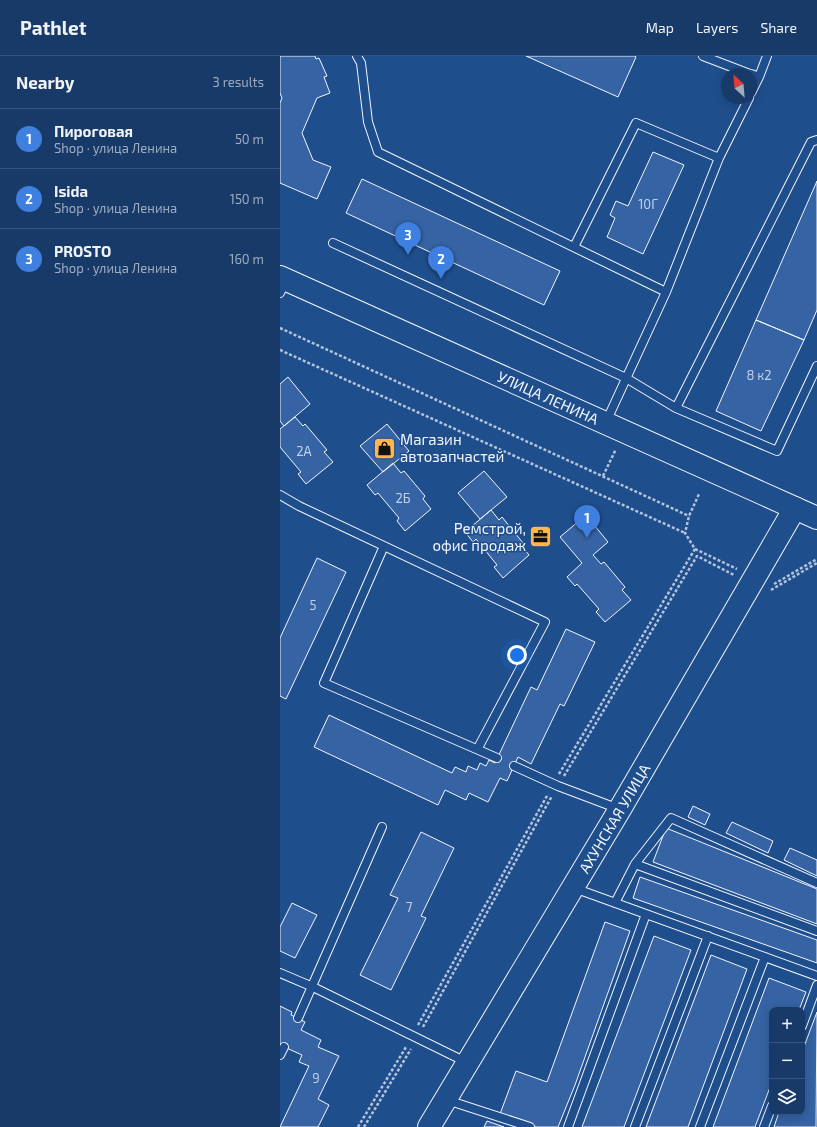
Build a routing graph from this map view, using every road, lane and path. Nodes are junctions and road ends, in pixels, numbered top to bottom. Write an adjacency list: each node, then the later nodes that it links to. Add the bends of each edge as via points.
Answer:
1 (357, 56): 10 (lane, via 361,63 368,122 378,152)
2 (703, 56): 4 (lane)
3 (767, 56): 5 (lane)
4 (735, 68)
5 (757, 70)
6 (746, 104): 8 (lane)
7 (817, 140): 17 (lane, via 811,142)
8 (719, 158): 10 (lane, via 636,123); 12 (lane)
9 (333, 244): 16 (lane)
10 (574, 247): 12 (lane)
11 (282, 283): 18 (main road, УЛИЦА ЛЕНИНА)
12 (666, 292): 16 (lane)
13 (280, 328): 22 (path)
14 (280, 350): 24 (path)
15 (817, 366): 17 (lane, via 777,451)
16 (626, 378): 17 (lane); 18 (lane)
17 (676, 408)
18 (606, 423): 21 (main road, УЛИЦА ЛЕНИНА)
19 (699, 494): 22 (path)
20 (280, 495): 25 (lane)
21 (796, 508): 23 (main road, УЛИЦА ЛЕНИНА); 28 (main road, АХУНСКАЯ УЛИЦА)
22 (689, 516): 24 (path)
23 (817, 518)
24 (685, 533): 26 (path)
25 (384, 546): 29 (lane, via 324,683); 29 (lane, via 545,622)
26 (695, 549): 28 (path); 32 (path)
27 (817, 559): 28 (path, via 771,585)
28 (755, 577): 33 (main road, АХУНСКАЯ УЛИЦА)
29 (478, 748): 30 (lane)
30 (497, 758)
31 (514, 766): 32 (lane)
32 (553, 784): 33 (lane); 49 (path)
33 (620, 809): 37 (main road, АХУНСКАЯ УЛИЦА)
34 (382, 827): 46 (lane)
35 (635, 864): 36 (lane, via 671,818); 38 (lane); 40 (lane)
36 (817, 883)
37 (573, 887): 38 (lane); 52 (main road, АХУНСКАЯ УЛИЦА)
38 (615, 903): 39 (lane)
39 (646, 914): 41 (lane); 58 (lane)
40 (817, 931)
41 (708, 936): 42 (lane); 59 (lane)
42 (765, 957): 44 (lane); 60 (lane)
43 (280, 973): 46 (lane)
44 (817, 976)
45 (817, 985): 48 (lane)
46 (313, 986): 47 (lane); 49 (lane)
47 (298, 1018)
48 (805, 1018)
49 (412, 1036): 52 (lane); 55 (path)
50 (284, 1047): 51 (lane)
51 (280, 1055)
52 (466, 1062): 53 (main road, АХУНСКАЯ УЛИЦА)
53 (445, 1099): 56 (main road, АХУНСКАЯ УЛИЦА); 57 (lane)
54 (769, 1114): 61 (lane)
55 (358, 1127)
56 (429, 1127)
57 (530, 1127)
58 (568, 1127)
59 (635, 1127)
60 (700, 1127)
61 (764, 1127)

